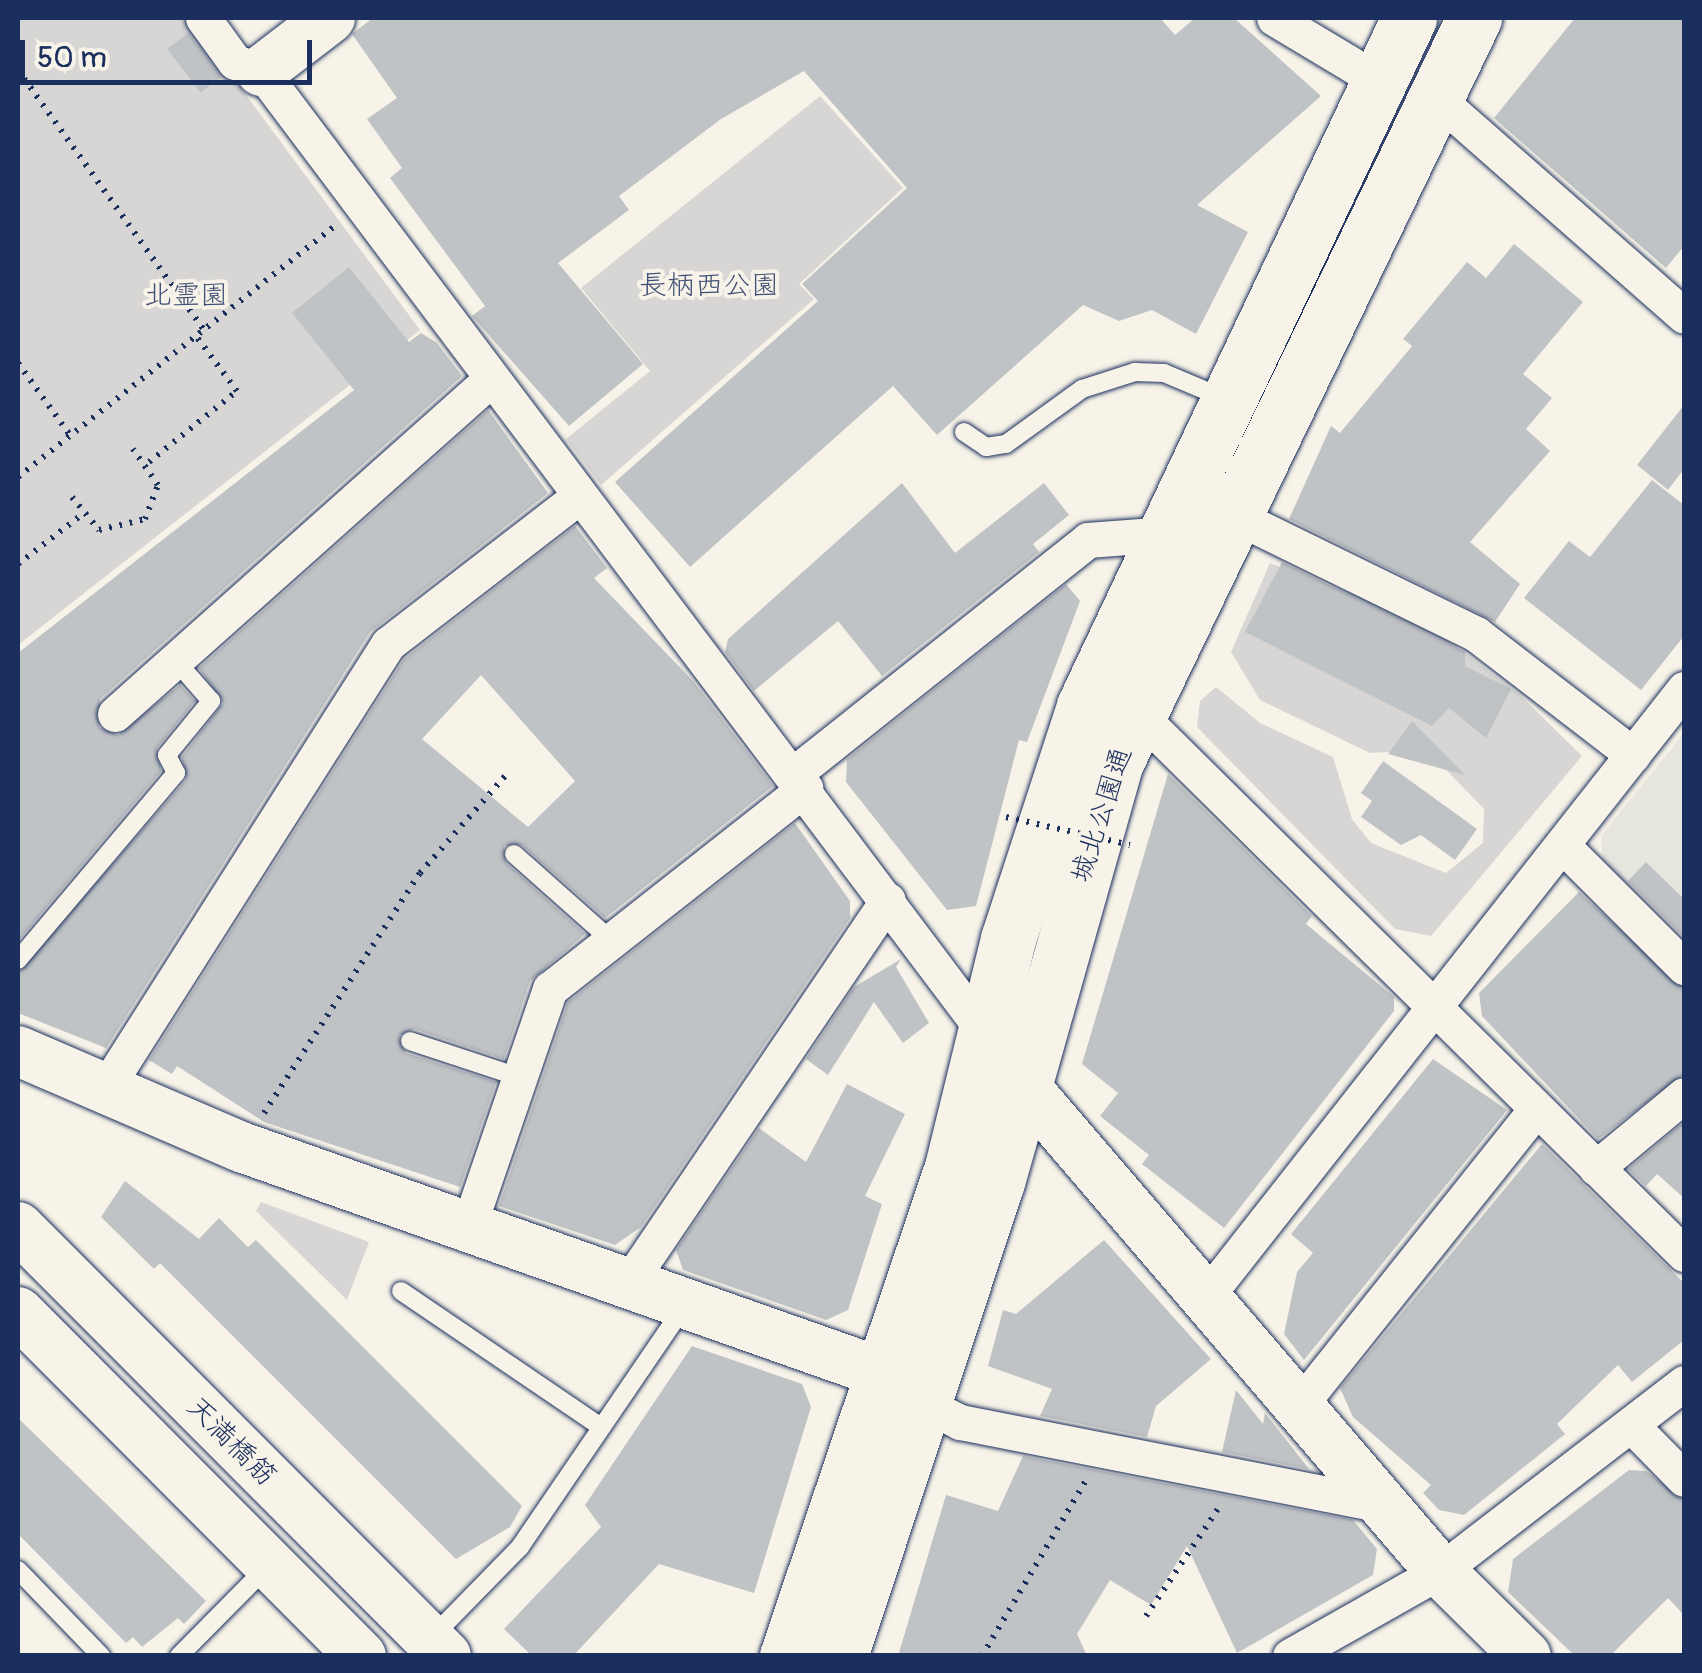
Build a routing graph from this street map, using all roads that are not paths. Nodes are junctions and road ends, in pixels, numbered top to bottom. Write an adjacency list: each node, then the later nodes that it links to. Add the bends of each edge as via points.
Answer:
1 (203, 18): 6 (street, via 235,62)
2 (330, 18): 6 (street)
3 (1274, 18): 7 (street)
4 (1409, 18): 7 (main road, 城北公園通)
5 (1474, 18): 8 (main road, 城北公園通)
6 (261, 71): 10 (street)
7 (1378, 81): 11 (main road, 城北公園通)
8 (1434, 96): 9 (street); 14 (main road, 城北公園通)
9 (1684, 316)
10 (491, 380): 13 (street); 16 (street)
11 (1231, 401): 12 (lane, via 1164,373 1135,372 1082,389 1006,444 986,447); 15 (main road, 城北公園通)
12 (964, 432)
13 (578, 496): 21 (street); 33 (street, via 388,644)
14 (1232, 514): 19 (main road, 城北公園通); 20 (street, via 1476,634)
15 (1167, 534): 21 (street, via 1088,540); 29 (main road, 城北公園通, via 1084,706 1008,939)
16 (176, 661): 18 (street); 26 (lane, via 211,701 167,756 176,773)
17 (1684, 690): 20 (street)
18 (115, 714)
19 (1138, 714): 28 (street); 34 (main road, 城北公園通, via 1110,780)
20 (1633, 755): 22 (street)
21 (800, 780): 24 (street); 25 (street)
22 (1562, 845): 27 (street); 28 (street)
23 (514, 854): 25 (lane)
24 (888, 900): 29 (street); 41 (street)
25 (612, 941): 32 (street, via 550,989)
26 (18, 960)
27 (1684, 967)
28 (1437, 1005): 36 (street); 43 (street)
29 (990, 1039): 34 (street); 47 (main road, 城北公園通)
30 (410, 1041): 32 (lane)
31 (25, 1049): 33 (street)
32 (519, 1077): 39 (street)
33 (108, 1086): 39 (street, via 241,1147)
34 (1025, 1087): 43 (street); 47 (main road, 城北公園通)
35 (1684, 1095): 37 (street)
36 (1535, 1110): 37 (street); 48 (street)
37 (1596, 1168): 40 (street)
38 (18, 1227): 56 (street, 天満橋筋)
39 (468, 1228): 41 (street)
40 (1684, 1254)
41 (627, 1285): 44 (street)
42 (400, 1291): 50 (lane)
43 (1205, 1298): 48 (street)
44 (686, 1305): 47 (street); 50 (lane)
45 (18, 1312): 53 (street, 天満橋筋)
46 (1684, 1383): 49 (street)
47 (904, 1392): 52 (street, via 1105,1449); 60 (main road, 城北公園通, via 854,1438); 61 (main road, 城北公園通)
48 (1298, 1406): 52 (street)
49 (1632, 1426): 51 (street); 55 (street)
50 (602, 1427): 56 (lane, via 520,1547)
51 (1684, 1478)
52 (1384, 1504): 55 (street)
53 (272, 1562): 58 (lane); 59 (street, 天満橋筋)
54 (18, 1570): 57 (lane)
55 (1440, 1570): 62 (street); 63 (street)
56 (437, 1648)
57 (101, 1656)
58 (179, 1656)
59 (360, 1656)
60 (787, 1656)
61 (840, 1656)
62 (1290, 1656)
63 (1526, 1656)

